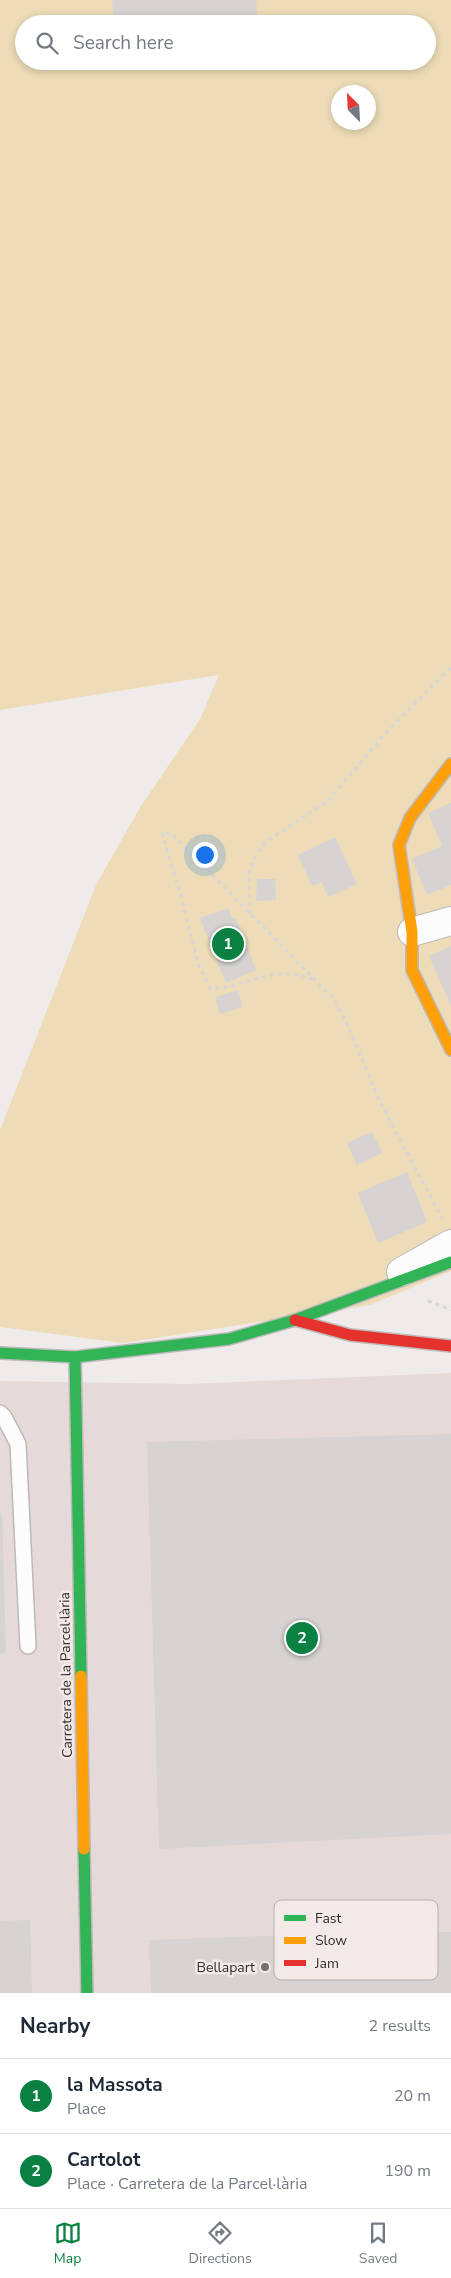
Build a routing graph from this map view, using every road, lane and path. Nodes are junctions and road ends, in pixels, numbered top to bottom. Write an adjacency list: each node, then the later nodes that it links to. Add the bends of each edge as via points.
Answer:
1 (451, 667): 3 (path, via 385,734 329,800 266,842 249,872)
2 (451, 764): 5 (street, via 410,818 399,845)
3 (250, 914): 6 (path); 6 (path, via 171,833 162,832 198,964 210,988 241,985 289,973)
4 (451, 921): 5 (street)
5 (412, 932): 7 (street, via 412,970)
6 (313, 979): 8 (path, via 338,1006 379,1100)
7 (451, 1050)
8 (448, 1234): 10 (street)
9 (451, 1262): 10 (street)
10 (366, 1295): 11 (street)
11 (295, 1320): 12 (street, via 350,1335); 14 (street, via 229,1339)
12 (451, 1346)
13 (0, 1353): 14 (street)
14 (75, 1357): 17 (street, Carretera de la Parcel·lària)
15 (0, 1413): 16 (lane, via 18,1444)
16 (28, 1646)
17 (87, 1993)

